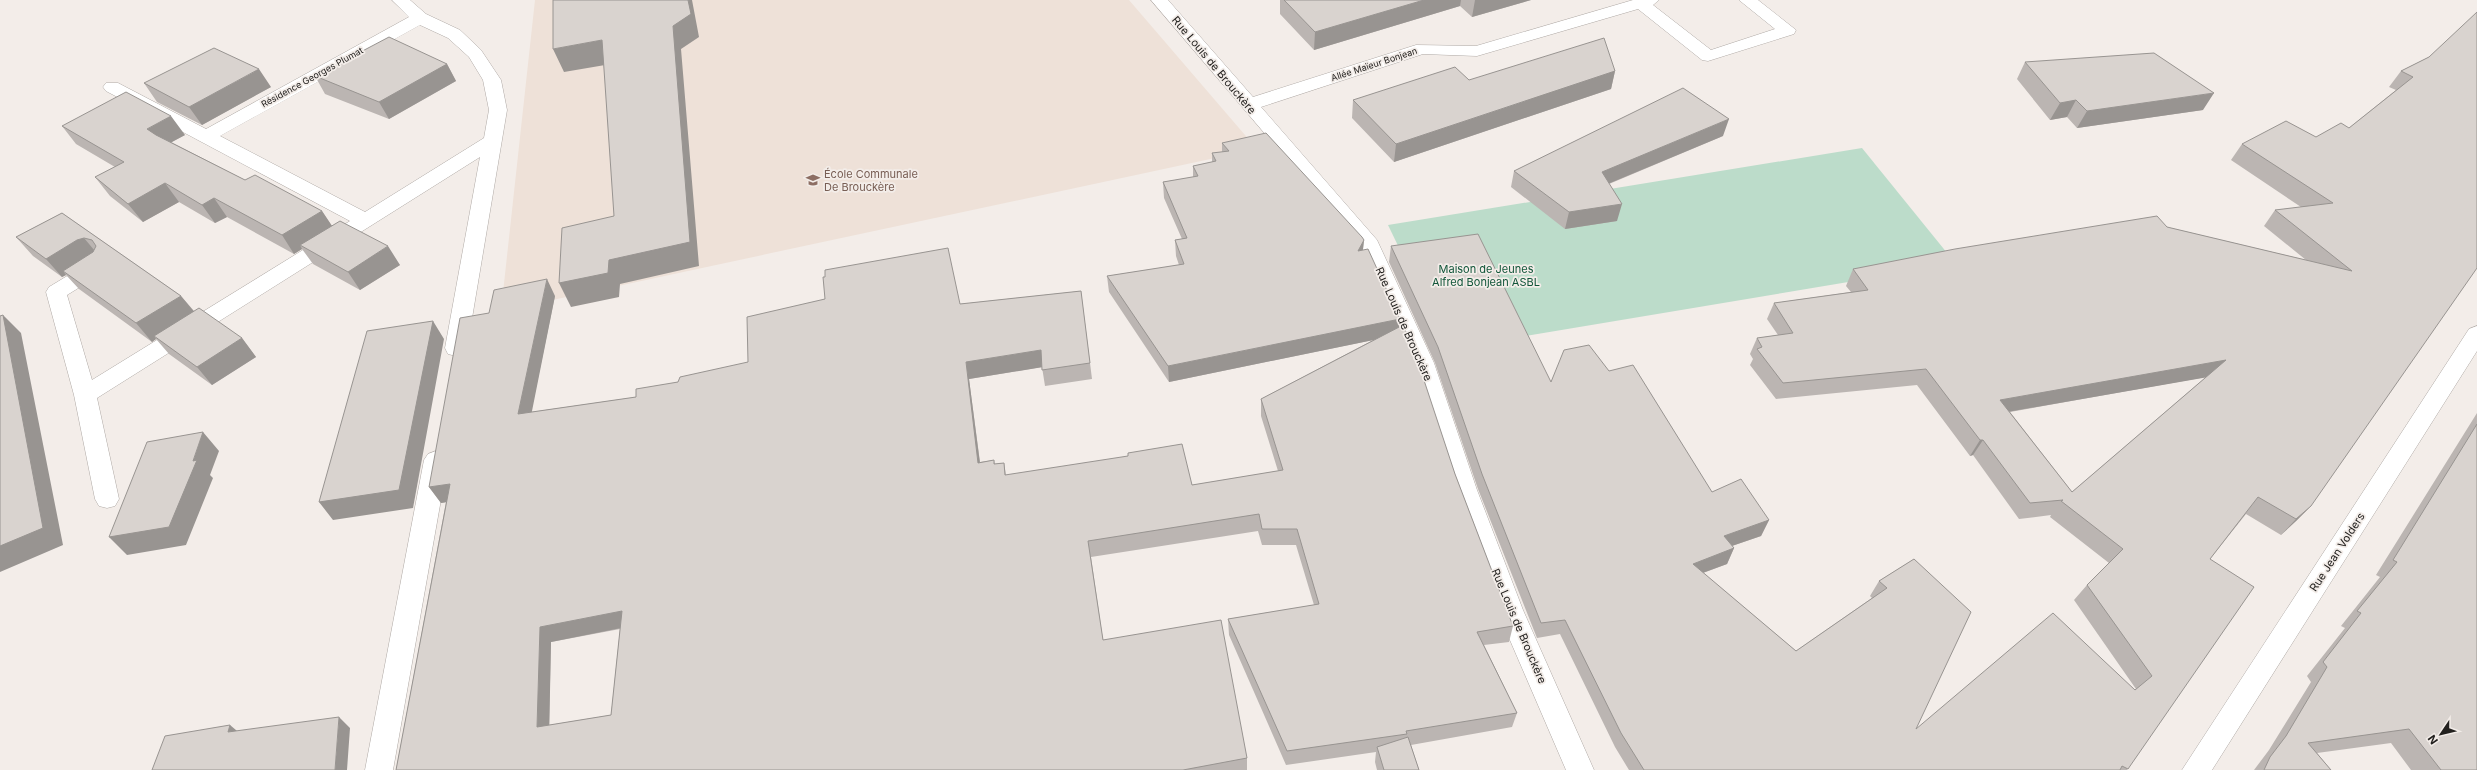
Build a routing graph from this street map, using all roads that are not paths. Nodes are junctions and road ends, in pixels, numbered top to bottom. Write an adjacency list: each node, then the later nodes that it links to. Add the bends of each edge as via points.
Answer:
1 (400, 0): 5 (street)
2 (1159, 0): 7 (street, Rue Louis de Brouckère)
3 (1747, 0): 4 (street, Allée Maïeur Bonjean, via 1788,30 1708,56)
4 (1646, 1): 7 (street, Allée Maïeur Bonjean, via 1476,51 1422,48)
5 (420, 18): 8 (street, Résidence Georges Plumat); 9 (street, via 454,34 475,54 492,80 498,110)
6 (112, 88): 8 (street)
7 (1248, 105): 18 (street, Rue Louis de Brouckère, via 1367,240 1423,363 1465,490 1510,610)
8 (205, 137): 10 (street)
9 (494, 140): 10 (street); 13 (street)
10 (365, 220): 14 (street)
11 (100, 265): 14 (street, via 56,292)
12 (2477, 334): 19 (street, Rue Jean Volders)
13 (453, 365)
14 (85, 395): 16 (street)
15 (440, 435): 17 (street)
16 (107, 499)
17 (380, 770)
18 (1580, 770)
19 (2196, 770)

